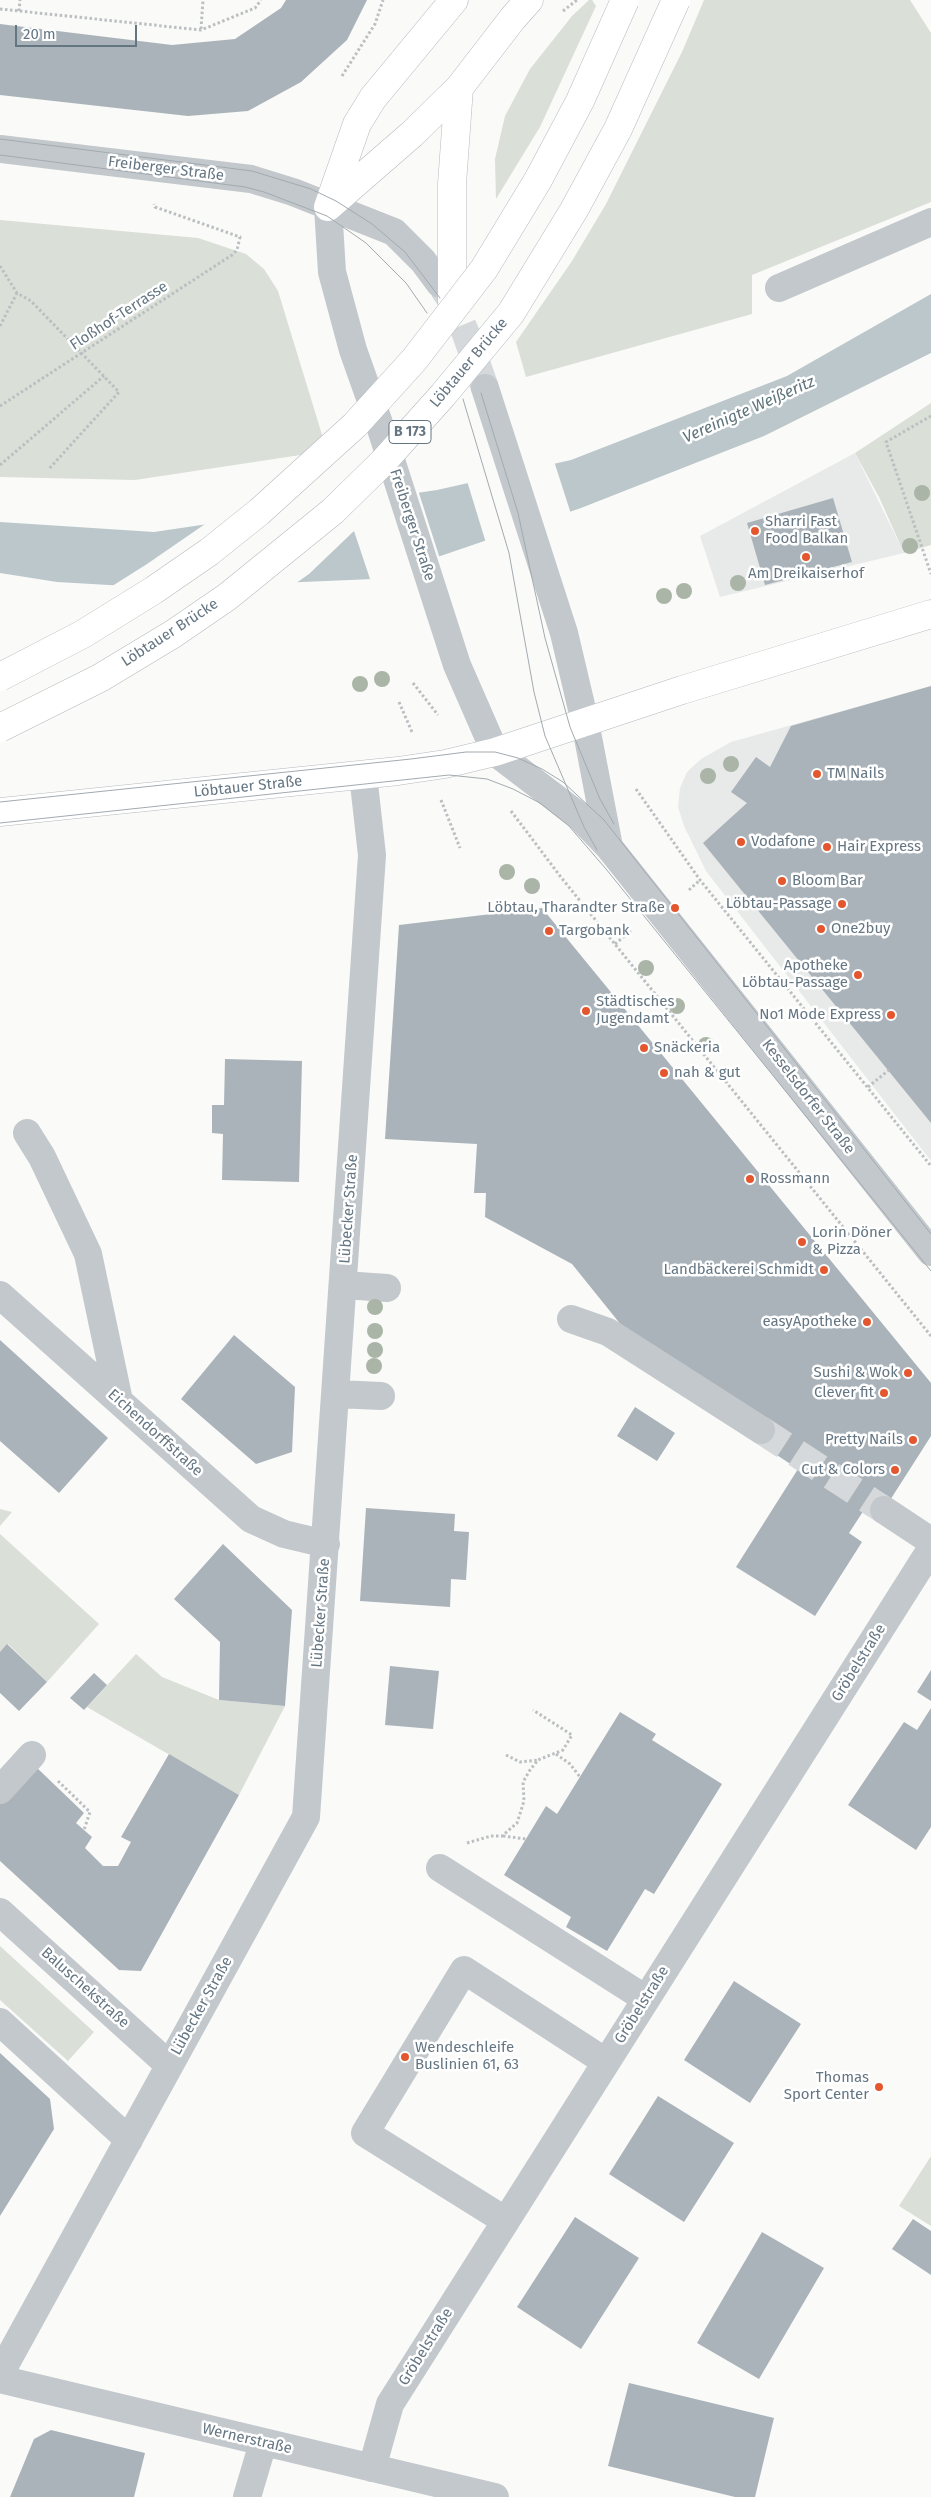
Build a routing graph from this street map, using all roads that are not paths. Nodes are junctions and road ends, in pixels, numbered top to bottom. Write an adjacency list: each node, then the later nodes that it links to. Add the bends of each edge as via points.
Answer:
1 (454, 0): 7 (main road, via 357,124)
2 (529, 0): 5 (main road)
3 (625, 0): 13 (main road, B 173, bridge, via 580,101 538,180 484,269 414,360 355,425 260,512 209,552 83,634)
4 (676, 0): 15 (main road, Löbtauer Brücke / B 173, bridge, via 618,129 574,210 511,313 383,462 333,511 227,597 100,678)
5 (458, 88): 7 (main road, via 412,134); 10 (main road)
6 (0, 149): 7 (street, Freiberger Straße, via 251,179)
7 (328, 207): 10 (street, Freiberger Straße, via 394,232 423,261); 16 (street, Freiberger Straße, via 332,272 353,350 457,665)
8 (931, 222): 9 (street)
9 (779, 288)
10 (446, 292)
11 (486, 389): 14 (street, via 556,606)
12 (931, 614): 14 (main road, Löbtauer Straße)
13 (0, 677)
14 (585, 722): 16 (main road, Löbtauer Straße); 19 (street, Kesselsdorfer Straße)
15 (0, 728)
16 (495, 752): 17 (main road, Löbtauer Straße, via 426,768); 19 (street, Kesselsdorfer Straße, via 579,816)
17 (363, 775): 18 (main road, Löbtauer Straße); 22 (street, Lübecker Straße, via 372,855)
18 (0, 812)
19 (609, 847): 21 (street, Kesselsdorfer Straße)
20 (27, 1133): 28 (street, via 42,1157 88,1254)
21 (931, 1252)
22 (344, 1285): 23 (street); 26 (street, Lübecker Straße)
23 (387, 1288)
24 (0, 1295): 28 (street, Eichendorffstraße)
25 (571, 1319): 29 (street, via 608,1332)
26 (337, 1394): 27 (street); 32 (street, Lübecker Straße)
27 (381, 1396)
28 (119, 1401): 32 (street, Eichendorffstraße, via 251,1519 284,1534)
29 (761, 1430)
30 (884, 1510): 31 (street)
31 (931, 1541)
32 (326, 1544): 41 (street, Lübecker Straße, via 306,1818)
33 (931, 1549): 38 (street, Gröbelstraße)
34 (32, 1755): 35 (street)
35 (0, 1790)
36 (440, 1868): 38 (street)
37 (0, 1912): 41 (street, Baluschekstraße)
38 (646, 1999): 40 (street, Gröbelstraße)
39 (0, 2022): 42 (street)
40 (606, 2062): 43 (street, Gröbelstraße); 43 (street, via 464,1970 365,2133)
41 (170, 2065): 42 (street, Lübecker Straße)
42 (129, 2140): 44 (street, Lübecker Straße)
43 (506, 2221): 47 (street, Gröbelstraße, via 390,2404)
44 (0, 2374)
45 (0, 2380): 46 (street, Wernerstraße)
46 (263, 2442): 47 (street, Wernerstraße); 48 (street)
47 (372, 2468): 49 (street, Wernerstraße)
48 (247, 2497)
49 (495, 2497)

